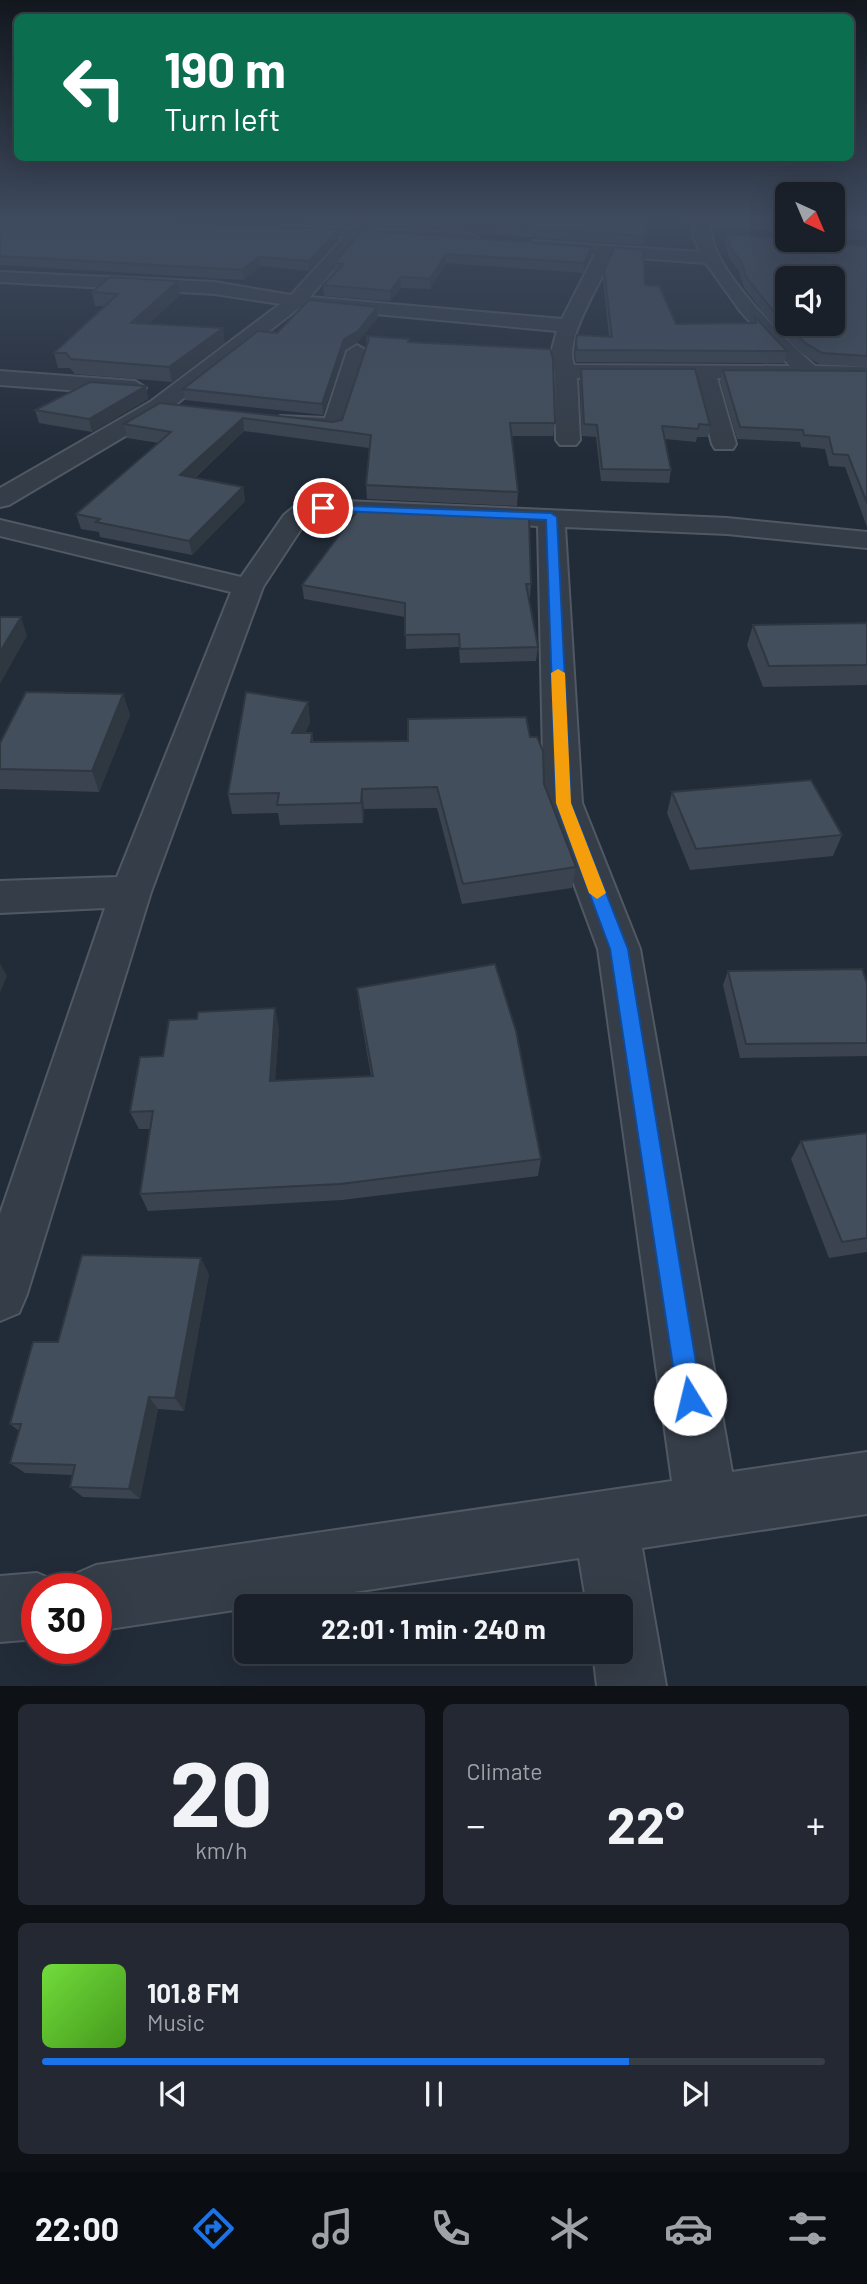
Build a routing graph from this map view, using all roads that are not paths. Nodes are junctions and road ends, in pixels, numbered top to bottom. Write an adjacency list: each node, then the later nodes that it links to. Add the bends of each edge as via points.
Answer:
1 (288, 300): 4 (street)
2 (583, 300): 5 (street)
3 (744, 300): 9 (street, via 789,357)
4 (296, 301): 5 (street); 12 (street)
5 (568, 326): 7 (street, via 560,356)
6 (357, 351): 13 (street, via 334,426)
7 (566, 371): 8 (street); 14 (street)
8 (704, 371): 9 (street); 15 (street)
9 (808, 371): 10 (street)
10 (867, 373)
11 (0, 378): 12 (street)
12 (180, 401): 16 (street, via 158,407)
13 (266, 419)
14 (568, 440)
15 (724, 444)
16 (0, 499)
17 (551, 517): 19 (street, via 727,526); 20 (street, via 323,508 304,512); 25 (street, via 563,803 619,949)
18 (0, 528): 20 (street)
19 (867, 540)
20 (248, 587): 21 (street)
21 (131, 892): 22 (street); 23 (street)
22 (0, 897)
23 (0, 1294)
24 (867, 1483): 25 (street)
25 (707, 1505): 26 (street)
26 (605, 1520): 27 (street); 28 (street)
27 (618, 1594)
28 (112, 1596)
29 (21, 1607): 30 (street)
30 (0, 1608)
31 (629, 1664): 32 (street)
32 (632, 1685)

